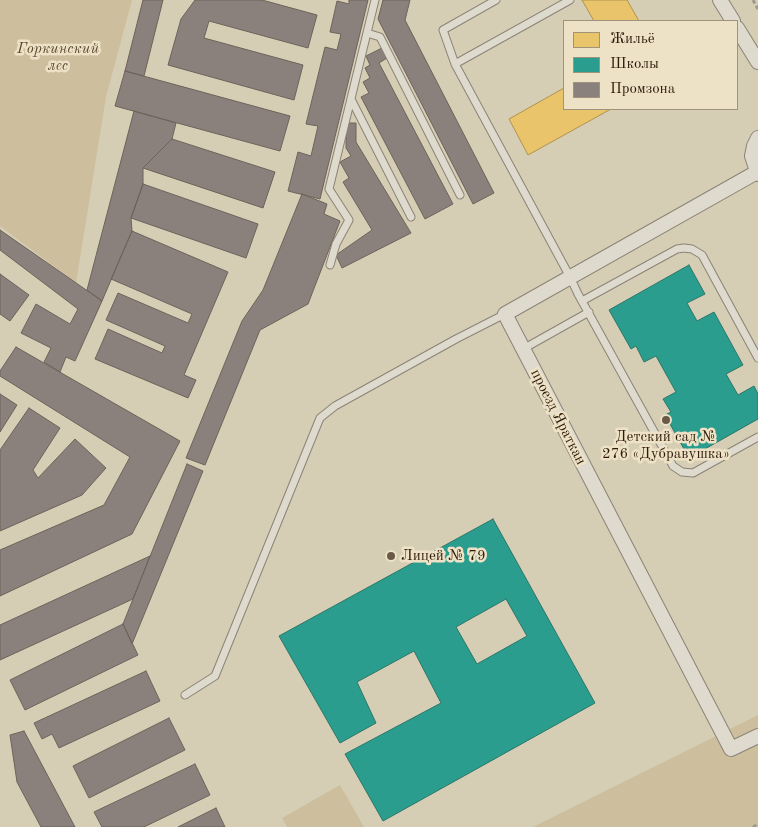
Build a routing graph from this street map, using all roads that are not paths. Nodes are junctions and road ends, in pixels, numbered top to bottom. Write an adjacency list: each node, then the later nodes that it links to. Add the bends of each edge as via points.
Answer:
1 (375, 0): 7 (lane)
2 (496, 0): 9 (lane, via 443,30)
3 (570, 0): 9 (lane)
4 (720, 0): 5 (street)
5 (732, 20)
6 (738, 30): 8 (street)
7 (366, 33): 10 (lane); 13 (lane, via 380,37)
8 (758, 62)
9 (456, 64): 16 (lane)
10 (350, 99): 14 (lane); 15 (lane, via 329,188 349,220 336,244)
11 (758, 138): 12 (street, via 752,156)
12 (758, 173): 16 (street)
13 (460, 195)
14 (411, 217)
15 (330, 265)
16 (570, 277): 17 (lane); 19 (street)
17 (582, 301): 18 (lane); 21 (lane, via 677,249 692,248 702,255)
18 (589, 312): 20 (lane); 22 (lane, via 672,466 692,473)
19 (505, 314): 20 (street, проезд Яраткан); 23 (lane, via 335,406 320,418 215,676)
20 (523, 349): 24 (street, проезд Яраткан, via 731,749)
21 (758, 358)
22 (758, 437)
23 (185, 695)
24 (758, 736)

